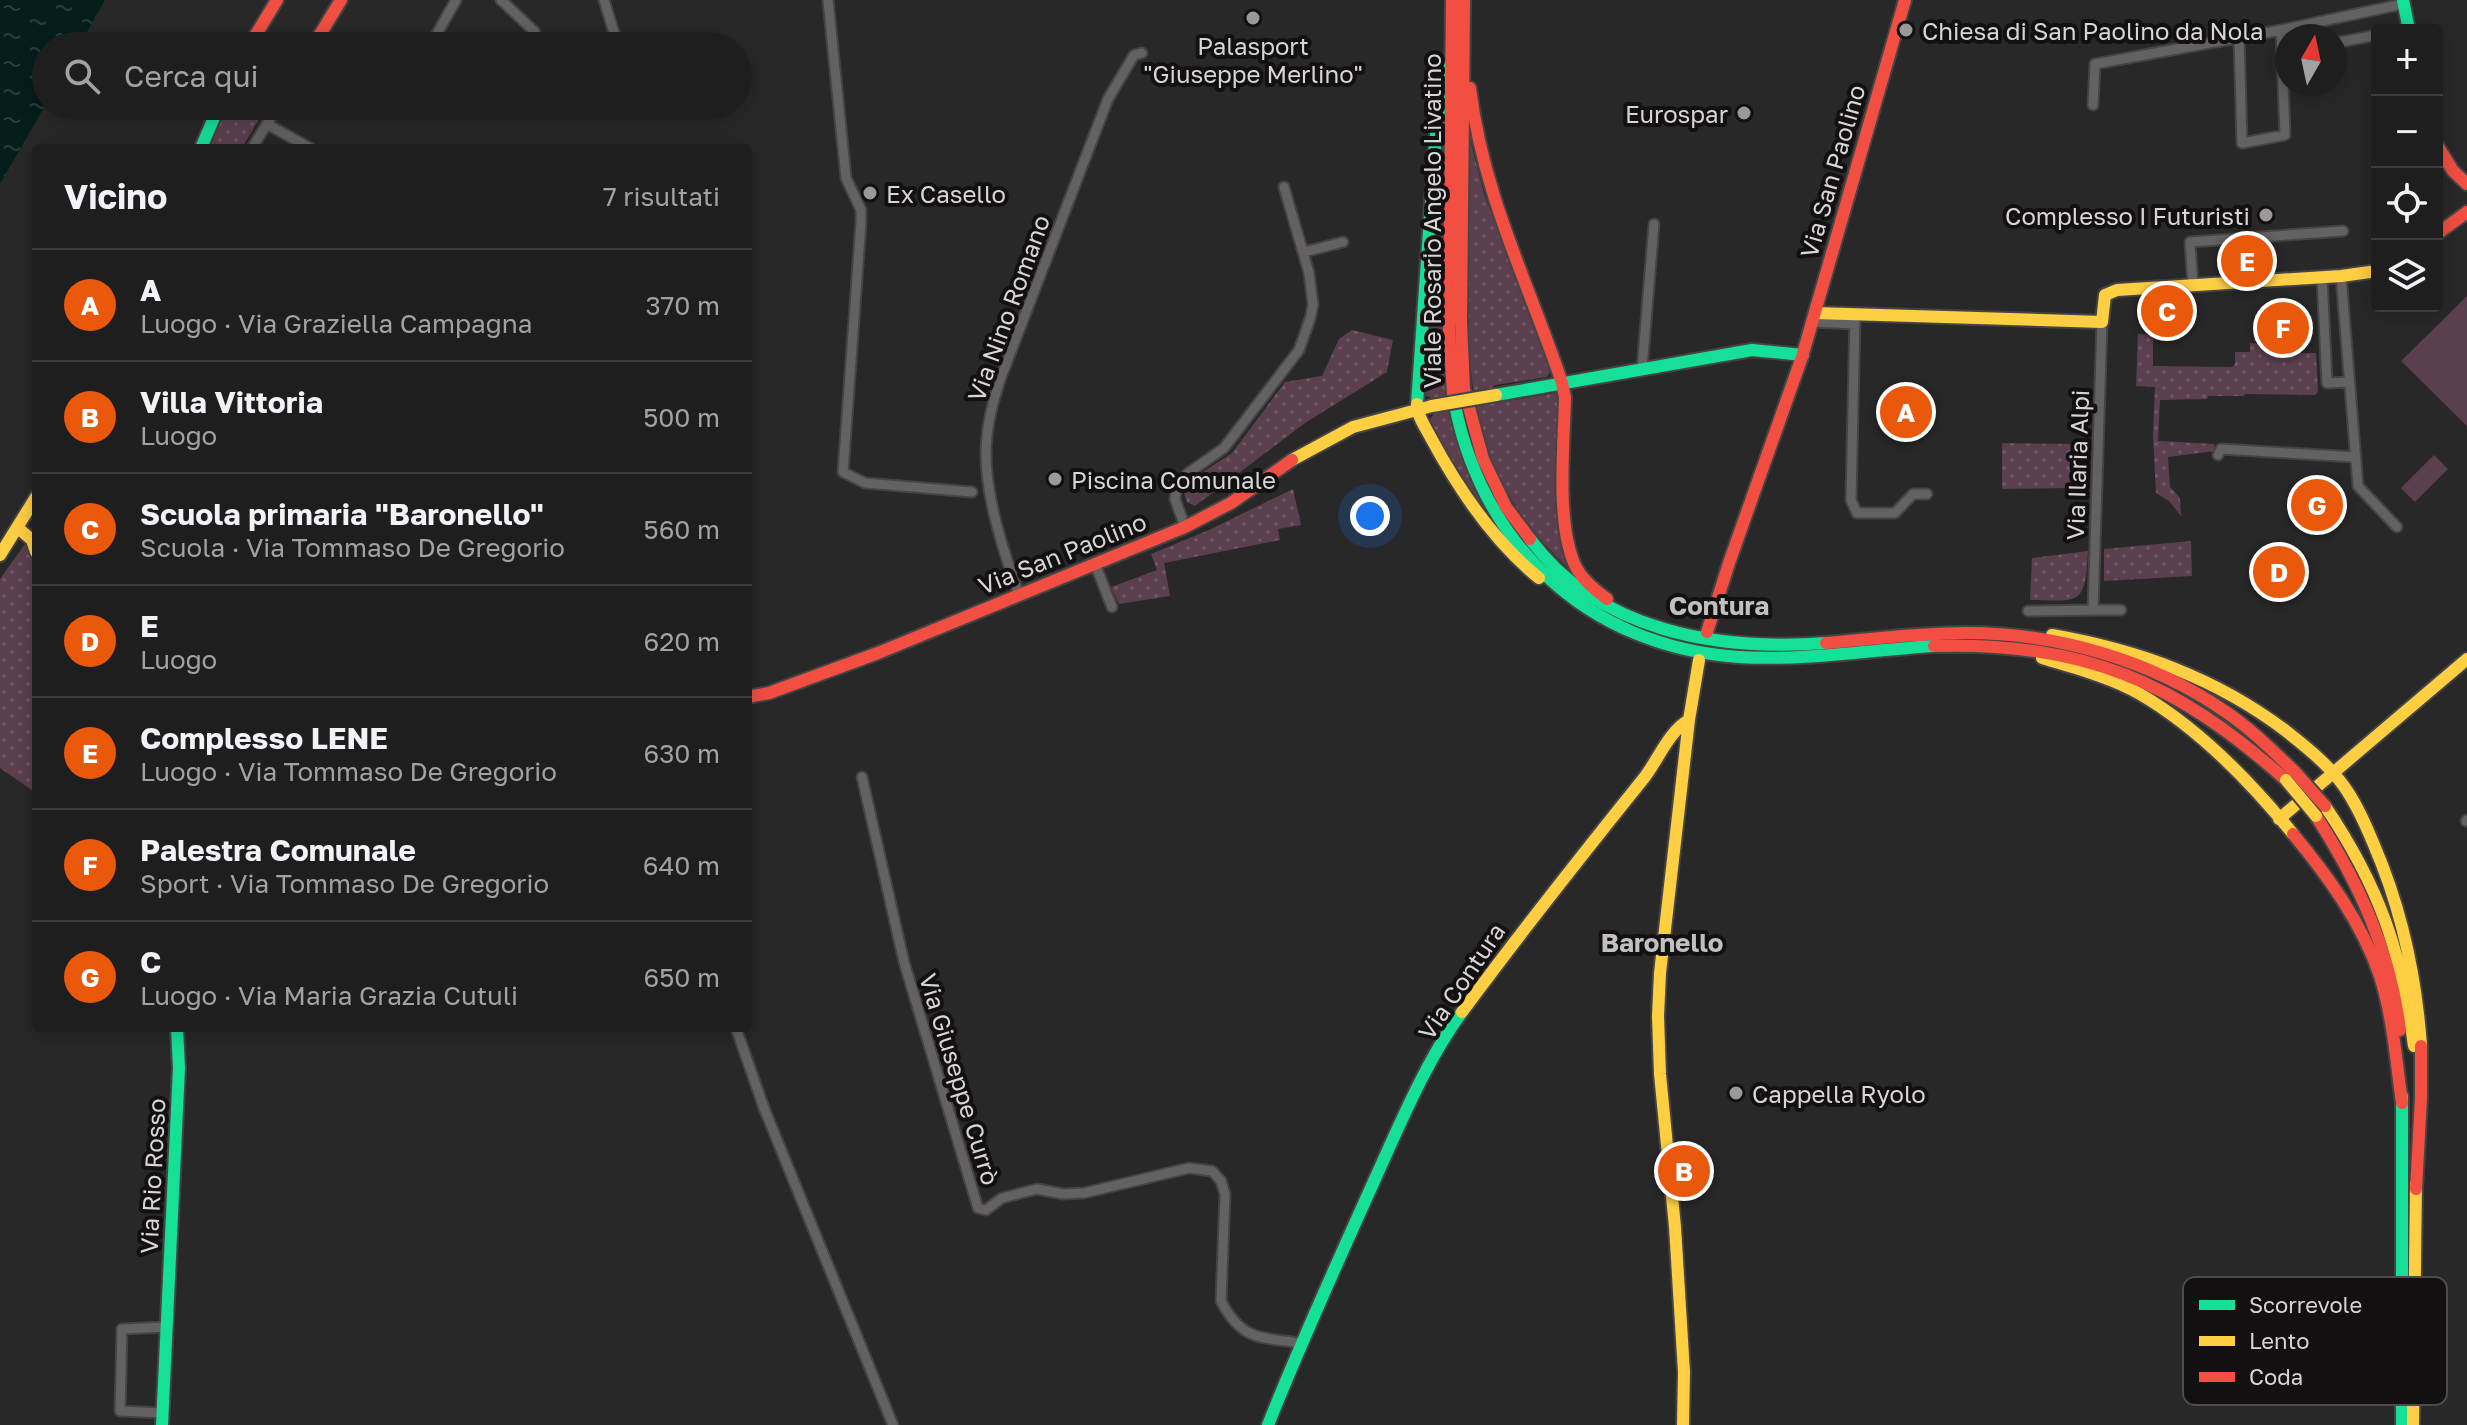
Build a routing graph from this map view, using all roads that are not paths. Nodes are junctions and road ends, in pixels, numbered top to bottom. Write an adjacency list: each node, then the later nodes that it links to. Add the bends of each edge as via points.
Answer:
1 (277, 0): 14 (street)
2 (341, 0): 15 (street)
3 (456, 0): 16 (street)
4 (501, 0): 17 (street)
5 (604, 0): 18 (street)
6 (828, 0): 54 (street, via 846,178 861,210 843,472 865,483)
7 (1452, 0): 51 (street, via 1435,145); 64 (street, Viale Rosario Angelo Livatino, via 1449,254 1455,405 1468,456 1488,500 1519,546)
8 (1464, 0): 50 (street, via 1480,159); 69 (street, Viale Rosario Angelo Livatino, via 1461,340 1473,430 1488,474 1537,549 1575,586)
9 (1905, 0): 44 (street, Via San Paolino)
10 (2403, 2): 11 (street); 12 (street)
11 (2307, 24)
12 (2408, 24)
13 (2275, 31): 20 (street)
14 (258, 32)
15 (322, 32)
16 (438, 32)
17 (534, 32)
18 (614, 32)
19 (2371, 36): 21 (street)
20 (2239, 38): 23 (street, via 2242,143 2285,135); 24 (street, via 2095,64)
21 (2347, 41)
22 (1142, 53): 63 (street, Via Nino Romano, via 1134,55 1108,99 990,413 988,474)
23 (2285, 96)
24 (2093, 105)
25 (213, 120): 28 (street)
26 (269, 120): 27 (street)
27 (267, 124): 29 (street); 30 (street)
28 (203, 144)
29 (254, 144)
30 (303, 144)
31 (2443, 155): 32 (street)
32 (2467, 184)
33 (1284, 187): 39 (street)
34 (2467, 212): 36 (street)
35 (1654, 224): 48 (street)
36 (2443, 230)
37 (2343, 231): 43 (street, via 2190,242)
38 (1343, 242): 39 (street)
39 (1304, 252): 57 (street, via 1313,305 1306,335 1224,448 1177,485 1175,499)
40 (2371, 272): 41 (street)
41 (2341, 276): 42 (street); 49 (street)
42 (2322, 277): 43 (street); 49 (street, via 2327,383)
43 (2193, 285): 46 (street, via 2110,292 2102,302)
44 (1814, 318): 45 (street); 47 (street, Via San Paolino)
45 (1855, 320): 46 (street); 55 (street, via 1851,500 1857,513 1895,513 1913,494)
46 (2102, 322): 66 (street, Via Ilaria Alpi)
47 (1803, 355): 48 (street, Via San Paolino, via 1752,350); 70 (street, Via San Paolino)
48 (1642, 369): 50 (street, Via San Paolino)
49 (2349, 382): 53 (street)
50 (1562, 383): 51 (street, Via San Paolino, bridge); 69 (street, via 1571,556 1594,589)
51 (1417, 409): 57 (street, Via San Paolino, via 1353,427 1315,445 1231,503); 64 (street, via 1428,435 1490,529 1532,573)
52 (2218, 455): 53 (street, via 2221,449)
53 (2355, 457): 58 (street, via 2358,486)
54 (972, 492)
55 (1927, 494)
56 (32, 504): 59 (street)
57 (1185, 527): 62 (street, Via San Paolino)
58 (2397, 527)
59 (18, 528): 60 (street); 61 (street)
60 (32, 540)
61 (0, 555)
62 (1095, 564): 63 (street, Via San Paolino); 65 (street)
63 (1019, 594): 75 (street, Via San Paolino)
64 (1565, 596): 72 (street, Viale Rosario Angelo Livatino, via 1626,633 1718,655 1774,658 1931,646)
65 (1112, 607)
66 (2093, 610): 67 (street); 68 (street)
67 (2121, 610)
68 (2028, 611)
69 (1631, 619): 71 (street, Viale Rosario Angelo Livatino, via 1688,638 1750,646)
70 (1707, 632)
71 (1997, 634): 77 (street, via 2085,640 2194,673 2278,725); 78 (street, Viale Rosario Angelo Livatino, via 2094,652 2150,670 2226,712)
72 (1997, 647): 78 (street, Viale Rosario Angelo Livatino, via 2044,651 2145,680 2180,697); 81 (street, via 2108,679 2170,713 2206,741)
73 (2467, 659): 77 (street)
74 (1699, 660): 76 (street)
75 (752, 696)
76 (1689, 720): 89 (street, Via Contura, via 1463,1008 1397,1131); 94 (street, via 1658,1016 1684,1372)
77 (2334, 773): 81 (street); 85 (street, via 2384,864 2399,903 2417,984 2422,1102)
78 (2290, 776): 80 (street, bridge)
79 (862, 777): 89 (street, Via Giuseppe Currò, via 904,962 978,1208 986,1210 1002,1198 1037,1189 1084,1193 1189,1168 1212,1171 1225,1194 1221,1301 1227,1314 1244,1332)
80 (2321, 811): 84 (street, via 2358,884 2385,956 2399,1024); 85 (street, via 2368,876 2405,987 2415,1056)
81 (2279, 819): 84 (street, via 2328,880 2374,961 2391,1025)
82 (177, 1032): 88 (street, Via Rio Rosso)
83 (737, 1032): 92 (street)
84 (2402, 1103): 86 (street)
85 (2416, 1189): 87 (street)
86 (2402, 1277)
87 (2415, 1277)
88 (167, 1327): 91 (street, Via Rio Rosso); 91 (street, Via Rio Rosso, via 122,1329 120,1411)
89 (1300, 1343): 93 (street, Via Contura)
90 (2413, 1405): 95 (street)
91 (163, 1419)
92 (893, 1425)
93 (1268, 1425)
94 (1683, 1425)
95 (2413, 1425)

